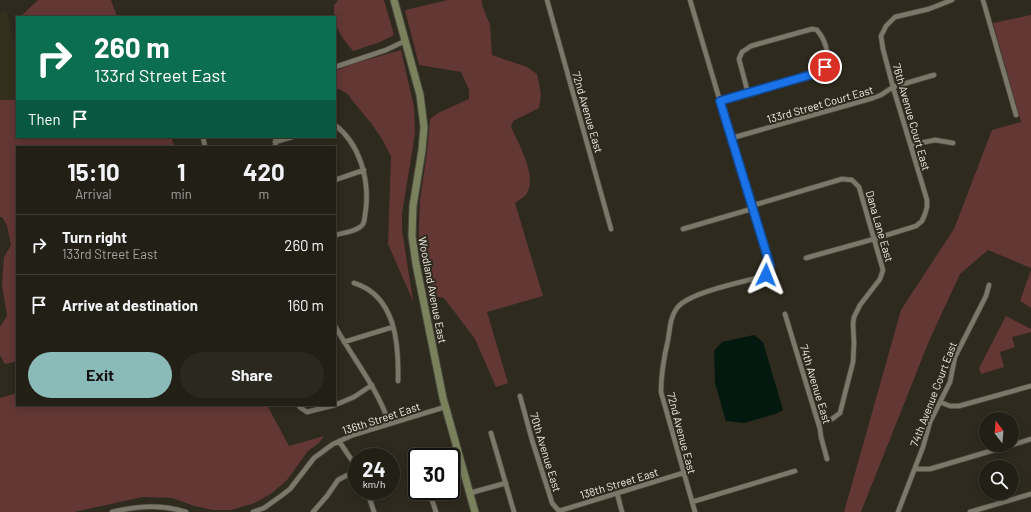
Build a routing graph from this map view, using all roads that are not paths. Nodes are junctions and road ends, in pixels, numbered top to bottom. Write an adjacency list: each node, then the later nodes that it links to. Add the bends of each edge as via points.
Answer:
1 (394, 0): 6 (street, Woodland Avenue East)
2 (547, 0): 22 (street, 72nd Avenue East)
3 (690, 0): 11 (street)
4 (952, 0): 9 (street, 76th Avenue Court East, via 929,9 902,15 888,23 882,32 881,43)
5 (983, 0): 12 (street)
6 (405, 41): 7 (street); 41 (street, Woodland Avenue East, via 420,95 423,117 422,150 412,211 412,236)
7 (336, 67)
8 (934, 75): 9 (street, 133rd Street Court East)
9 (893, 87): 15 (street, 133rd Street Court East, via 873,98); 18 (street, 76th Avenue Court East)
10 (748, 94): 10 (street, via 739,59 745,49 817,30 827,54 825,67 817,73); 11 (street)
11 (720, 101): 15 (street)
12 (1016, 115)
13 (336, 126): 19 (street, via 357,152)
14 (289, 138): 16 (street)
15 (732, 138): 21 (street)
16 (276, 142)
17 (953, 143): 18 (street, via 935,140)
18 (911, 145): 25 (street, 76th Avenue Court East, via 927,200 924,217 916,226)
19 (364, 170): 20 (street); 24 (street, via 367,200 364,223 360,227)
20 (336, 180)
21 (751, 206): 23 (street, via 748,210); 25 (street, Dana Lane East, via 842,179 852,180 861,193); 53 (street, 72nd Avenue East, via 770,272 764,276 693,296 681,304 671,323 663,360 661,392)
22 (611, 229)
23 (683, 229)
24 (336, 235)
25 (874, 239): 26 (street); 43 (street, Dana Lane East, via 882,275 854,317 853,362 840,413 835,418)
26 (806, 258)
27 (354, 283): 30 (street, via 374,293)
28 (989, 284): 37 (street, 74th Avenue Court East, via 986,296 955,357 950,381)
29 (785, 314): 43 (street, 74th Avenue East)
30 (393, 327): 32 (street); 33 (street, via 398,352)
31 (336, 328): 32 (street)
32 (344, 342): 34 (street)
33 (398, 381)
34 (372, 385): 38 (street); 42 (street)
35 (1031, 386): 37 (street, via 959,406)
36 (520, 396): 63 (street, 70th Avenue East, via 552,503)
37 (940, 402): 51 (street, 74th Avenue Court East, via 930,422)
38 (336, 405)
39 (299, 406): 40 (street, via 311,412)
40 (332, 406)
41 (445, 407): 42 (street, 136th Street East); 56 (street, Woodland Avenue East)
42 (389, 423): 46 (street, 136th Street East)
43 (819, 424): 50 (street, 74th Avenue East)
44 (491, 433): 55 (street)
45 (1031, 439): 47 (street)
46 (339, 441): 49 (street); 67 (street, 136th Street East, via 314,458 282,496)
47 (1019, 443)
48 (988, 452): 51 (street, via 930,469)
49 (348, 455)
50 (827, 459)
51 (915, 469): 75 (street, 74th Avenue Court East)
52 (795, 471): 61 (street)
53 (683, 473): 57 (street, 138th Street East); 61 (street, 72nd Avenue East)
54 (348, 474): 68 (street, via 338,480)
55 (506, 483): 56 (street); 72 (street)
56 (470, 493): 71 (street, Woodland Avenue East)
57 (617, 493): 63 (street, 138th Street East); 73 (street)
58 (1031, 494): 76 (street)
59 (370, 500): 69 (street)
60 (433, 500): 70 (street)
61 (692, 502): 74 (street, 72nd Avenue East)
62 (145, 506): 64 (street); 65 (street); 66 (street)
63 (559, 511)
64 (112, 512)
65 (145, 512)
66 (186, 512)
67 (253, 512)
68 (313, 512)
69 (374, 512)
70 (436, 512)
71 (475, 512)
72 (514, 512)
73 (622, 512)
74 (695, 512)
75 (898, 512)
76 (970, 512)

